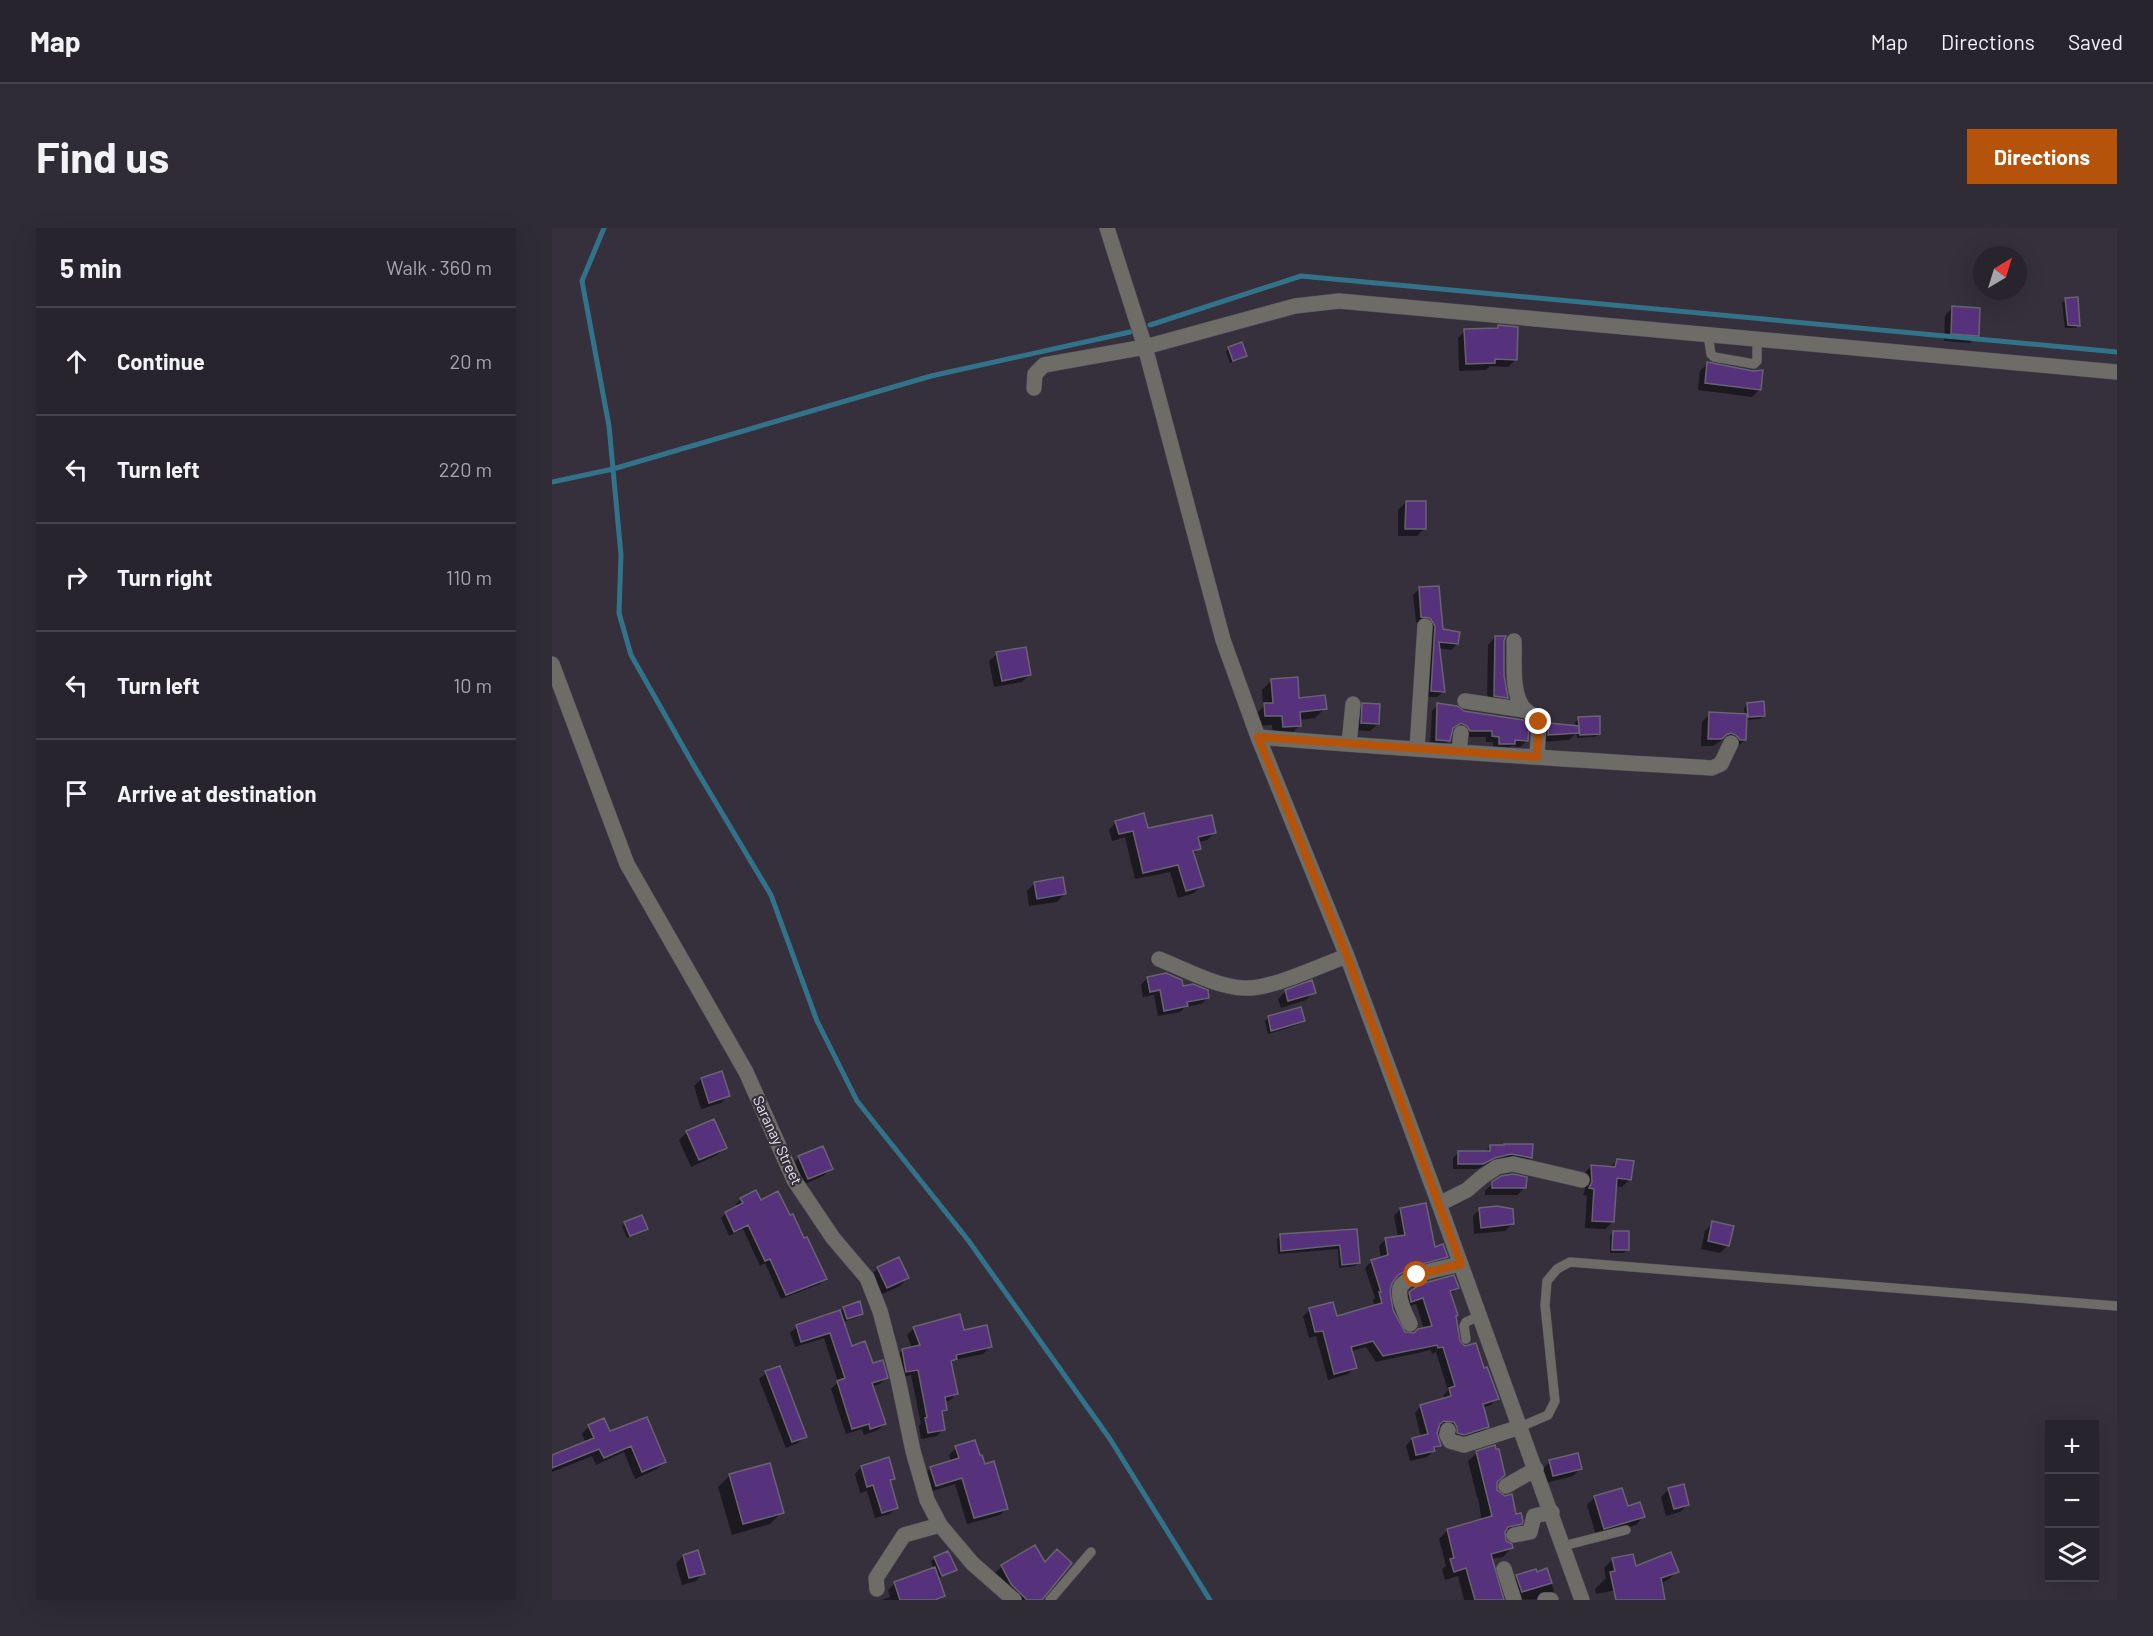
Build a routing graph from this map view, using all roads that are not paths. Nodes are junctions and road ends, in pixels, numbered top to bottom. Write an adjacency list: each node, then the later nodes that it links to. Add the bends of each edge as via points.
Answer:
1 (1107, 228): 4 (street)
2 (1708, 335): 3 (street); 3 (lane, via 1714,357 1744,364 1757,361); 4 (street, via 1340,301 1295,306)
3 (1756, 339): 5 (street)
4 (1145, 347): 6 (street, via 1044,365 1035,374); 14 (street, via 1222,640)
5 (2117, 372)
6 (1034, 388)
7 (1425, 626): 17 (street)
8 (1514, 641): 12 (street, via 1516,689)
9 (552, 664): 34 (street, Saranay Street, via 627,864 746,1072 794,1180 833,1238 867,1278 880,1311 922,1483)
10 (1465, 701): 12 (street)
11 (1353, 704): 16 (street)
12 (1524, 710): 19 (street, via 1539,722)
13 (1461, 733): 18 (street)
14 (1258, 737): 16 (street); 20 (street)
15 (1731, 743): 19 (street, via 1721,764 1712,768)
16 (1350, 744): 17 (street)
17 (1417, 749): 18 (street)
18 (1459, 752): 19 (street)
19 (1537, 757)
20 (1347, 956): 21 (street, via 1245,989); 23 (street)
21 (1160, 960)
22 (1582, 1179): 23 (street, via 1513,1164 1497,1167 1467,1190)
23 (1439, 1204): 24 (street)
24 (1461, 1264): 26 (street); 27 (street, via 1404,1282 1401,1301)
25 (2117, 1306): 29 (lane, via 1570,1263 1557,1269 1547,1281 1545,1305 1556,1401 1548,1415)
26 (1480, 1316): 28 (lane, via 1466,1322); 29 (street)
27 (1410, 1324)
28 (1466, 1339)
29 (1520, 1427): 30 (street, via 1464,1445 1450,1441); 31 (street)
30 (1448, 1430)
31 (1536, 1469): 32 (street); 33 (street)
32 (1506, 1485)
33 (1552, 1512): 36 (street, via 1533,1517 1530,1532); 37 (street)
34 (940, 1525): 40 (street, via 904,1535 876,1578); 41 (street, Saranay Street, via 972,1563)
35 (1626, 1530): 37 (lane)
36 (1514, 1534)
37 (1563, 1546): 46 (street)
38 (1091, 1552): 42 (lane)
39 (1504, 1569): 43 (street)
40 (877, 1588)
41 (1014, 1600)
42 (1050, 1600)
43 (1514, 1600)
44 (1545, 1600): 45 (street)
45 (1551, 1600)
46 (1582, 1600)

